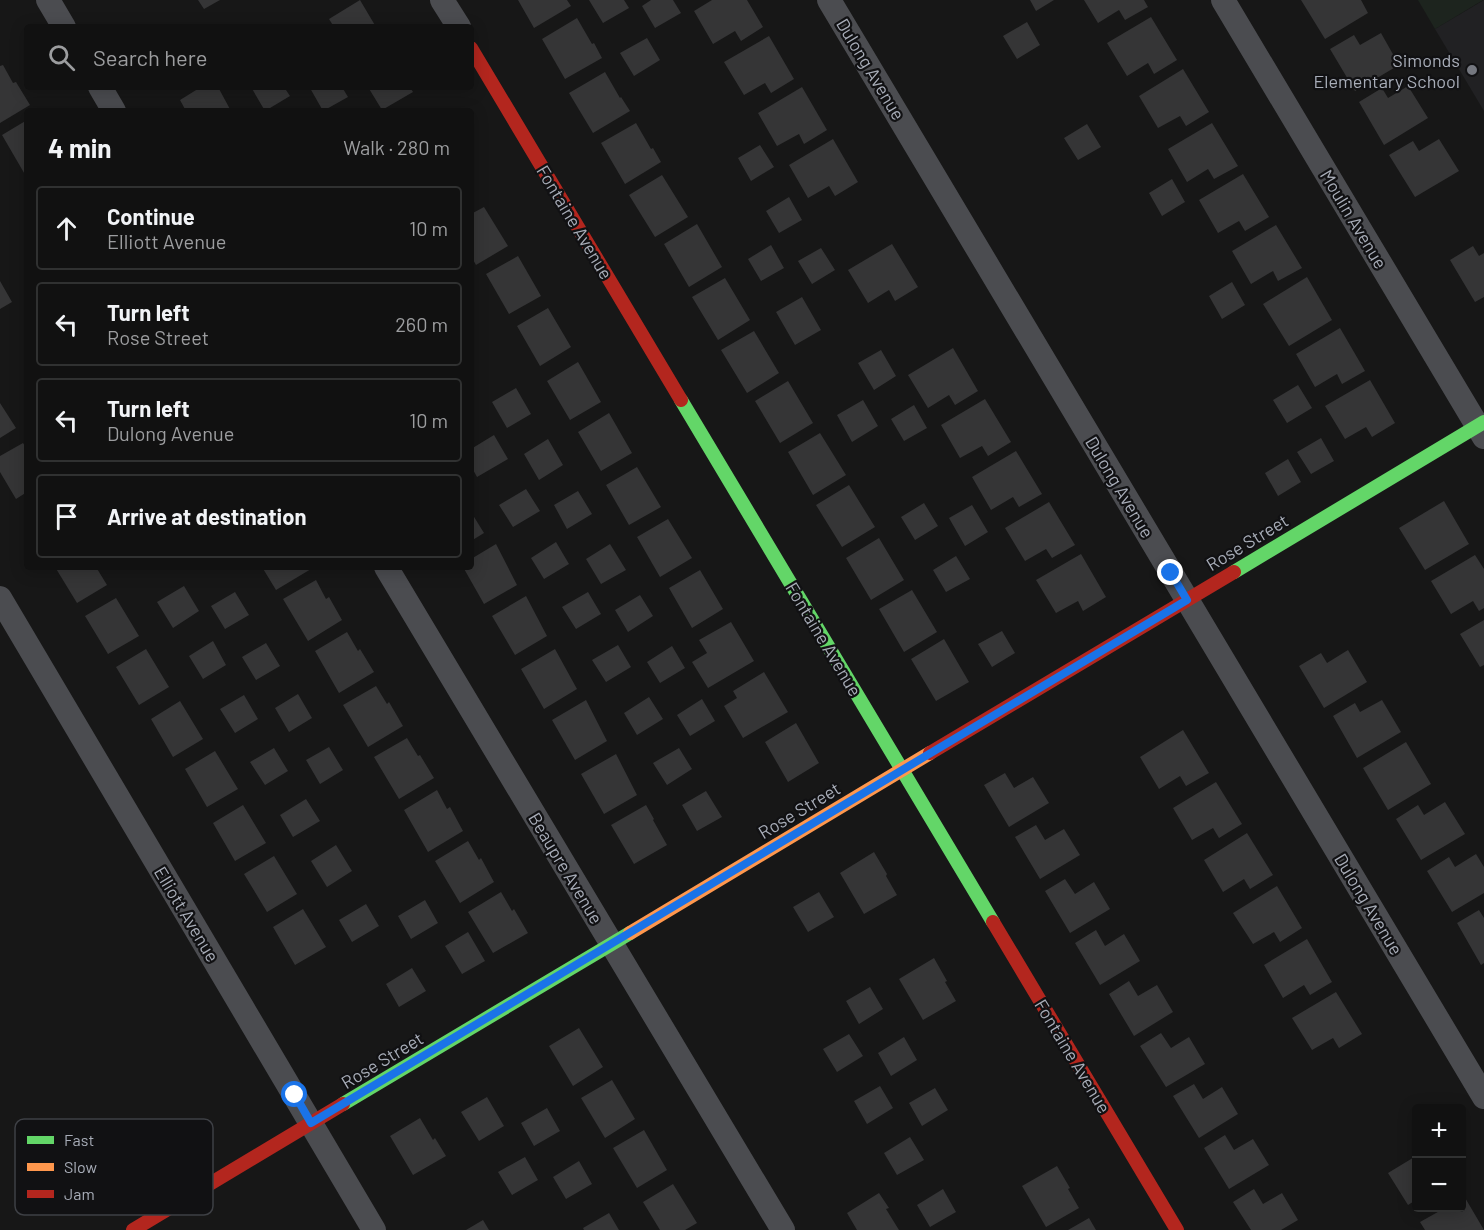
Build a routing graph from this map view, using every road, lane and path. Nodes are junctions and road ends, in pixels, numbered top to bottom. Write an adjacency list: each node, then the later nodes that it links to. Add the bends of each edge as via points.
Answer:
1 (48, 0): 5 (street)
2 (442, 0): 6 (street)
3 (829, 0): 13 (street, Dulong Avenue)
4 (1223, 0): 10 (street, Moulin Avenue)
5 (62, 24)
6 (457, 24)
7 (474, 53): 14 (street, Fontaine Avenue)
8 (102, 90): 9 (street)
9 (112, 108)
10 (1482, 429): 13 (street, Rose Street)
11 (388, 570): 15 (street, Beaupre Avenue)
12 (0, 598): 17 (street, Elliott Avenue)
13 (1187, 600): 14 (street, Rose Street); 16 (street, Dulong Avenue)
14 (902, 769): 15 (street, Rose Street); 23 (street, Fontaine Avenue)
15 (612, 944): 17 (street, Rose Street); 22 (street, Beaupre Avenue)
16 (1484, 1097)
17 (311, 1123): 18 (street, Rose Street); 21 (street, Elliott Avenue)
18 (213, 1182)
19 (158, 1215): 20 (street, Rose Street)
20 (133, 1230)
21 (374, 1230)
22 (783, 1230)
23 (1177, 1230)

